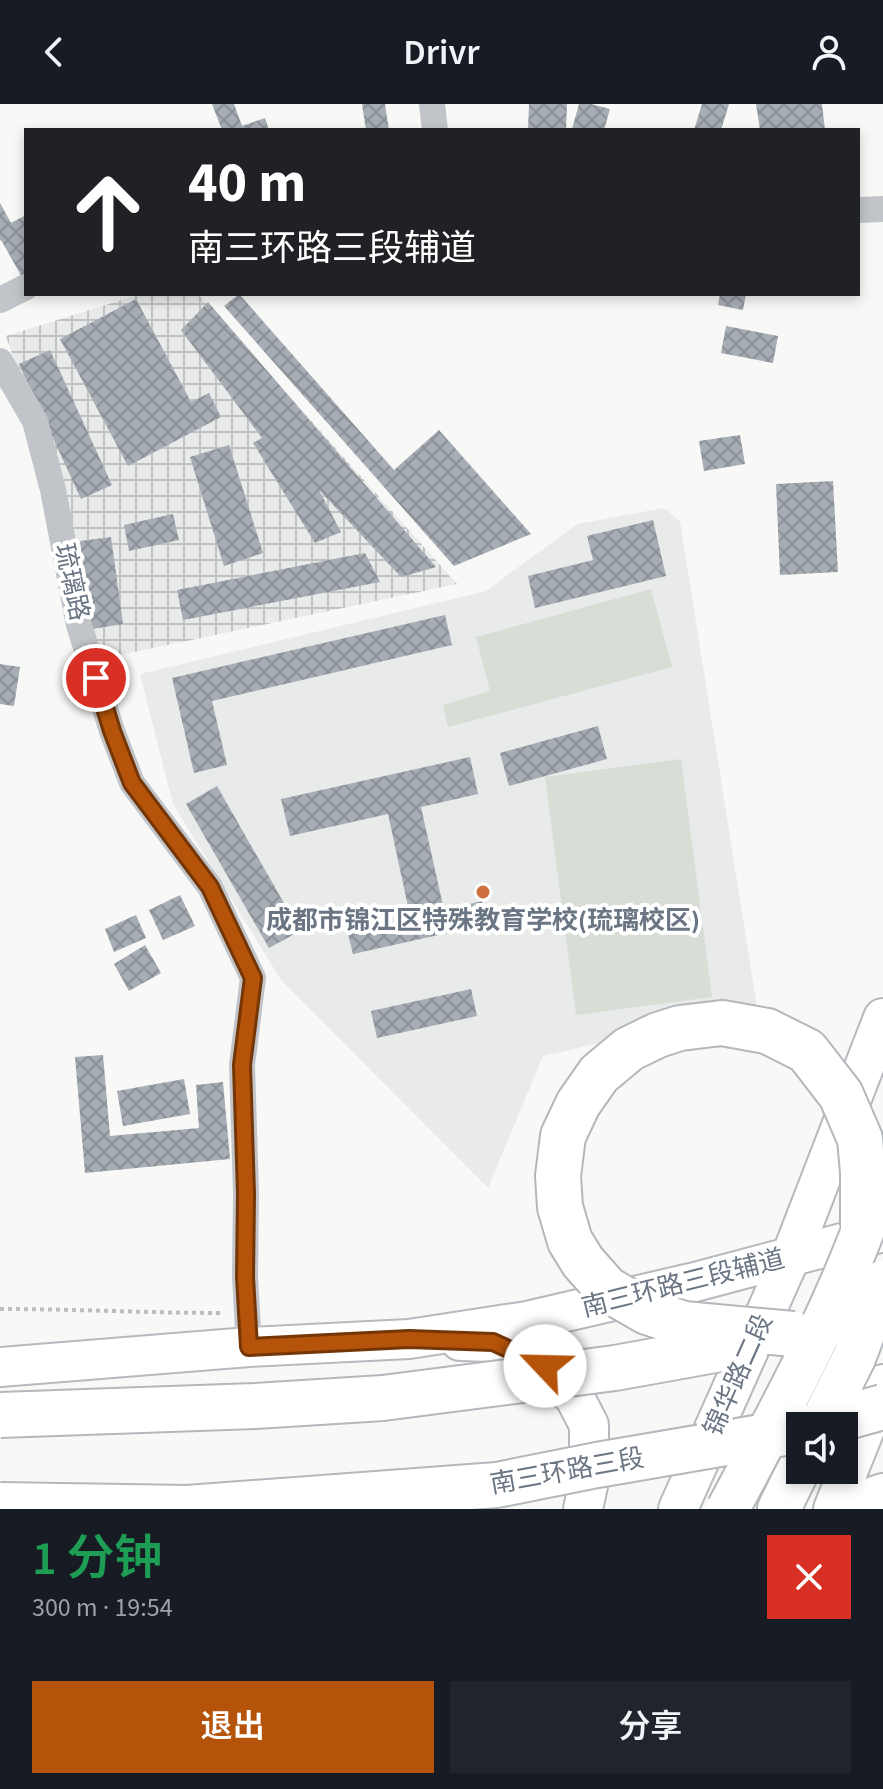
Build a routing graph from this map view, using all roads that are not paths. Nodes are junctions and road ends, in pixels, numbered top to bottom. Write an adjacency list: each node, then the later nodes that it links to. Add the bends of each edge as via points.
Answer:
1 (432, 104): 2 (street)
2 (435, 128)
3 (883, 209): 4 (street)
4 (860, 210)
5 (24, 288): 6 (street)
6 (0, 300)
7 (0, 361): 13 (street, 琉璃路, via 35,421 79,625 132,783 210,887 253,978 242,1065)
8 (883, 1018): 11 (main road, 锦华路二段)
9 (883, 1170): 10 (main road, bridge)
10 (862, 1234): 11 (main road, 南三环路三段辅道); 19 (highway, bridge, via 860,1139 841,1095 807,1051 767,1031 722,1023 680,1028 629,1049 599,1074 578,1104 563,1136 558,1176 570,1241 607,1289 647,1312 684,1324 793,1334 615,1368 383,1398); 29 (main road, bridge, via 783,1406)
11 (791, 1256): 14 (main road, 南三环路三段辅道, via 527,1321); 28 (main road, 锦华路二段)
12 (883, 1282): 18 (main road, bridge, via 854,1358)
13 (248, 1330): 14 (main road, 南三环路三段辅道); 15 (main road, 南三环路三段辅道)
14 (409, 1339): 27 (main road, via 493,1342 545,1366 575,1398 589,1425)
15 (0, 1367)
16 (883, 1384): 31 (main road)
17 (883, 1407): 20 (highway, 南三环路三段, bridge)
18 (823, 1412)
19 (0, 1415)
20 (858, 1417)
21 (858, 1438): 23 (highway)
22 (786, 1440): 26 (highway, 南三环路三段, bridge, via 597,1465 497,1485 187,1508)
23 (883, 1441)
24 (789, 1484): 30 (main road)
25 (883, 1493): 31 (main road)
26 (0, 1505)
27 (583, 1509)
28 (678, 1509)
29 (728, 1509)
30 (779, 1509)
31 (834, 1509)

